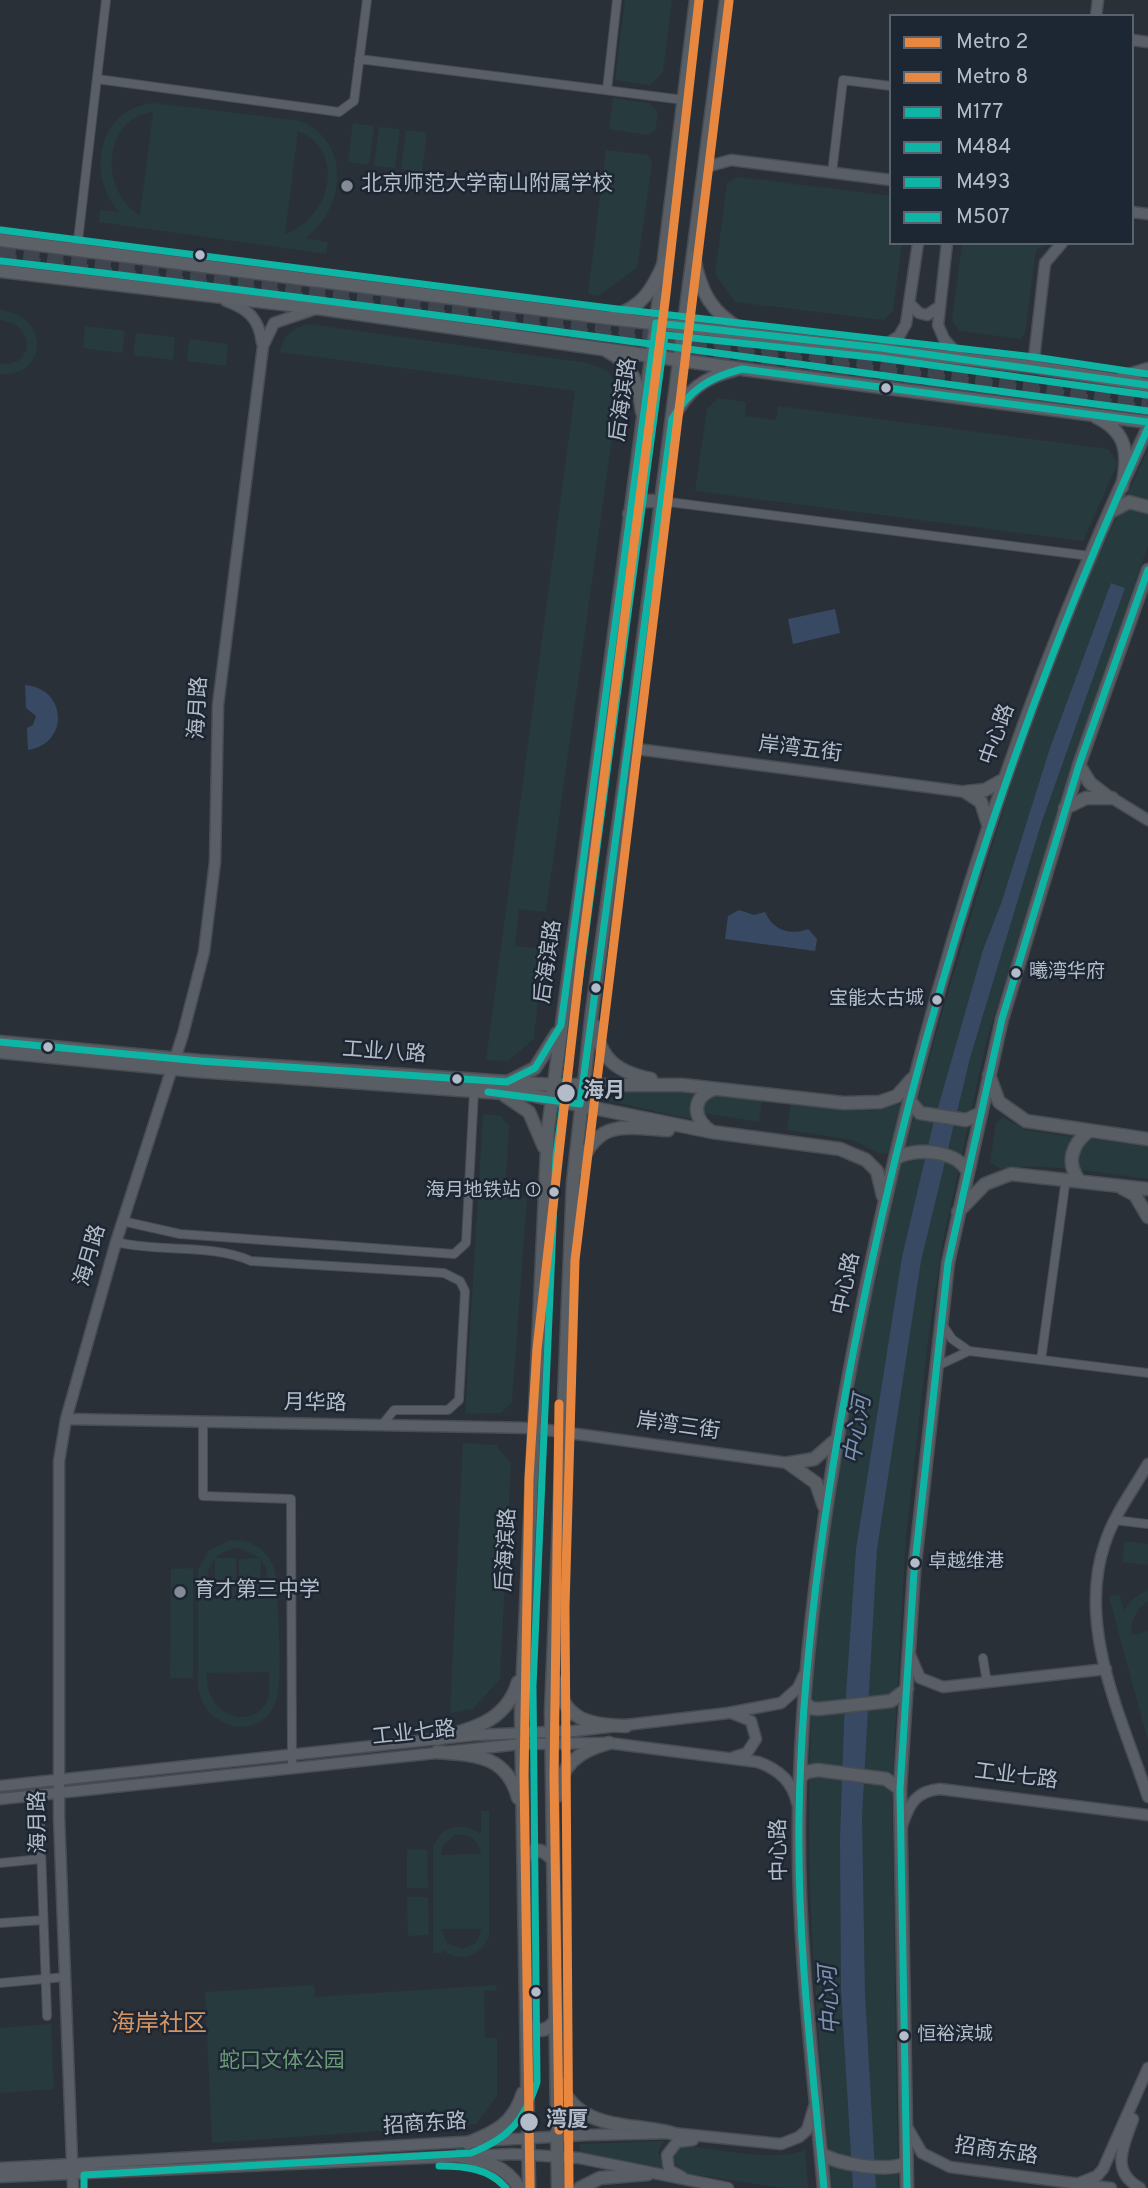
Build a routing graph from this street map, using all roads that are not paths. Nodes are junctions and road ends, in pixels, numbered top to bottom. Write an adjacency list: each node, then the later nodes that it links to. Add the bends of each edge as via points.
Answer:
1 (106, 0): 7 (street)
2 (367, 0): 6 (street)
3 (618, 0): 9 (street)
4 (696, 0): 10 (main road, 后海滨路)
5 (726, 0): 11 (main road)
6 (359, 59): 7 (street, via 354,101 339,111); 9 (street)
7 (97, 79): 18 (street)
8 (889, 86): 12 (street, via 844,80)
9 (607, 90): 10 (street)
10 (684, 100): 20 (main road, 后海滨路)
11 (706, 167): 12 (street, via 731,160); 19 (main road)
12 (832, 173): 13 (street)
13 (889, 180)
14 (0, 240): 18 (main road)
15 (918, 245): 23 (street)
16 (947, 245): 24 (street)
17 (1060, 245): 36 (street, via 1045,263)
18 (77, 249): 26 (main road)
19 (694, 258): 28 (main road); 29 (main road, via 711,307)
20 (664, 263): 26 (main road, via 640,304); 27 (main road, 后海滨路)
21 (0, 271): 22 (main road)
22 (214, 296): 25 (main road); 30 (street, via 251,314)
23 (909, 303): 24 (street, via 923,314 932,314); 32 (street, via 904,331)
24 (939, 307): 34 (street, via 940,332)
25 (317, 308): 30 (street, via 274,323); 31 (main road)
26 (608, 317): 27 (main road)
27 (656, 323): 28 (main road); 33 (main road, 后海滨路)
28 (684, 326): 29 (main road); 35 (main road)
29 (748, 334): 32 (main road)
30 (263, 346): 65 (street, 海月路, via 218,705 211,911)
31 (600, 348): 33 (main road); 41 (main road, via 621,360 635,376)
32 (881, 348): 34 (main road)
33 (651, 355): 35 (main road); 41 (main road, 后海滨路)
34 (961, 358): 36 (main road)
35 (680, 360): 37 (main road); 43 (main road)
36 (1032, 367): 39 (main road)
37 (742, 369): 42 (main road); 43 (main road, via 700,384)
38 (1148, 369): 39 (main road)
39 (1110, 378): 40 (main road)
40 (1148, 384)
41 (642, 412): 50 (main road, 后海滨路)
42 (1090, 413): 44 (main road); 46 (main road, via 1119,432 1124,442 1127,455)
43 (673, 419): 47 (main road)
44 (1148, 422)
45 (1148, 428): 46 (main road, 中心路)
46 (1122, 486): 49 (main road, 中心路)
47 (661, 501): 50 (main road, via 642,501); 51 (street); 53 (main road)
48 (1148, 508): 49 (main road, via 1129,502)
49 (1110, 513): 51 (main road, 中心路)
50 (629, 514): 62 (main road, 后海滨路)
51 (1090, 556): 55 (main road, 中心路, via 1062,618)
52 (1148, 570): 54 (main road)
53 (629, 748): 56 (street, 岸湾五街); 61 (main road)
54 (1079, 765): 57 (main road, via 1090,783); 58 (main road)
55 (1003, 780): 56 (main road, via 985,790); 60 (main road, 中心路)
56 (966, 792): 60 (main road, via 981,802)
57 (1112, 799): 58 (main road, via 1086,797); 59 (street)
58 (1065, 808): 67 (main road)
59 (1148, 820)
60 (988, 827): 66 (main road, 中心路)
61 (592, 1011): 70 (main road); 71 (main road, via 599,1046 608,1062 634,1076)
62 (561, 1024): 68 (main road, via 535,1068); 69 (main road, 后海滨路)
63 (0, 1042): 65 (main road, 工业八路)
64 (0, 1052): 65 (main road, 工业八路)
65 (174, 1064): 68 (main road, 工业八路); 73 (main road, 工业八路); 93 (street, 海月路)
66 (918, 1068): 72 (main road, 工业八路, via 897,1096 865,1104); 76 (main road, 中心路)
67 (989, 1073): 78 (main road); 79 (main road, via 999,1102 1015,1115 1038,1124)
68 (507, 1082): 69 (main road, 工业八路)
69 (553, 1085): 70 (main road, 工业八路); 75 (main road, 后海滨路)
70 (583, 1086): 71 (main road, 工业八路); 77 (main road)
71 (682, 1086): 72 (main road, 工业八路)
72 (715, 1089): 80 (main road, via 701,1096 696,1109 699,1122)
73 (474, 1091): 74 (main road, 工业八路); 93 (street, via 467,1243 454,1254 180,1234)
74 (494, 1092): 75 (main road, 工业八路); 82 (main road, via 529,1112)
75 (552, 1099): 77 (main road, 工业八路); 82 (main road, 后海滨路)
76 (910, 1101): 78 (main road, via 920,1113 966,1119); 83 (main road, 中心路)
77 (580, 1104): 80 (main road, 工业八路); 87 (main road)
78 (979, 1114): 84 (main road)
79 (1089, 1131): 81 (main road); 86 (main road, via 1077,1142 1072,1158)
80 (712, 1132): 87 (main road, via 622,1127 603,1132 587,1148); 90 (main road, 工业八路, via 853,1154 866,1160 880,1177)
81 (1145, 1138)
82 (546, 1155): 103 (main road, 后海滨路)
83 (895, 1159): 84 (main road, via 911,1151 955,1157); 90 (main road, 中心路)
84 (966, 1169): 91 (main road)
85 (1066, 1178): 86 (main road); 91 (main road, via 1030,1174 995,1178); 97 (street)
86 (1079, 1180): 88 (main road)
87 (573, 1182): 104 (main road)
88 (1115, 1185): 89 (main road); 92 (main road, via 1135,1195)
89 (1148, 1189)
90 (883, 1206): 105 (main road, 中心路)
91 (957, 1213): 95 (main road)
92 (1148, 1217)
93 (122, 1221): 94 (street, 海月路)
94 (116, 1242): 100 (street, 海月路); 102 (street, via 234,1253 251,1261 444,1273 457,1278 465,1292 459,1400 448,1410 394,1410)
95 (940, 1319): 96 (street, via 952,1339); 98 (main road)
96 (969, 1351): 97 (street); 98 (street)
97 (1041, 1360): 99 (street)
98 (935, 1367): 111 (main road)
99 (1148, 1373)
100 (66, 1419): 101 (street, 月华路); 130 (street, 海月路, via 57,1491)
101 (203, 1422): 102 (street, 月华路); 126 (street, via 203,1496 291,1499)
102 (382, 1425): 103 (street, 月华路)
103 (533, 1429): 104 (street, 月华路); 114 (main road, 后海滨路)
104 (564, 1431): 106 (street, 岸湾三街); 113 (main road)
105 (838, 1439): 106 (main road, via 814,1459); 108 (main road, 中心路)
106 (788, 1464): 108 (main road, via 816,1483)
107 (1148, 1464): 109 (street)
108 (825, 1513): 116 (main road, 中心路)
109 (1114, 1520): 110 (street); 115 (street, via 1100,1558 1096,1589)
110 (1148, 1524)
111 (909, 1653): 117 (street, via 920,1678 930,1684); 118 (main road)
112 (983, 1658): 117 (street, via 986,1677)
113 (553, 1660): 121 (main road, via 557,1686 568,1710 591,1724); 122 (main road)
114 (523, 1661): 123 (main road, 后海滨路); 125 (main road, via 513,1697 499,1714)
115 (1106, 1669): 117 (street); 134 (street)
116 (807, 1670): 119 (main road, 中心路); 120 (street, 工业七路, via 798,1688 781,1703)
117 (995, 1683)
118 (907, 1689): 119 (main road, via 891,1700 818,1709); 132 (main road)
119 (805, 1702): 129 (main road, 中心路)
120 (728, 1713): 121 (street, 工业七路); 127 (street, via 743,1716 755,1729 753,1747)
121 (626, 1726): 122 (street, 工业七路)
122 (550, 1737): 123 (street, 工业七路); 124 (street, 工业七路); 140 (main road)
123 (521, 1738): 125 (street, 工业七路); 137 (main road, 后海滨路)
124 (608, 1743): 127 (street, 工业七路); 140 (main road, via 582,1752 566,1766)
125 (437, 1746): 126 (street, 工业七路); 128 (street, 工业七路); 137 (main road, via 483,1756 502,1766)
126 (292, 1755): 128 (street); 130 (street, 工业七路)
127 (732, 1758): 138 (street, 工业七路, via 778,1771 792,1787)
128 (292, 1768): 133 (street, 工业七路)
129 (801, 1777): 132 (main road, via 818,1770 886,1779); 138 (main road, 中心路)
130 (59, 1780): 131 (street, 工业七路); 133 (street, 海月路)
131 (0, 1786)
132 (900, 1789): 141 (main road)
133 (59, 1793): 135 (street, 工业七路); 148 (street, 海月路)
134 (1148, 1797)
135 (0, 1799)
136 (1148, 1815): 141 (street, 工业七路, via 940,1789 918,1795)
137 (523, 1816): 143 (main road, 后海滨路)
138 (799, 1816): 158 (main road, 中心路)
139 (40, 1821): 142 (street)
140 (551, 1825): 144 (main road)
141 (902, 1829): 159 (main road)
142 (41, 1859): 145 (street); 146 (street)
143 (524, 1859): 144 (main road, via 537,1850); 153 (main road, 后海滨路)
144 (552, 1859): 152 (main road)
145 (0, 1863)
146 (43, 1920): 147 (street); 149 (street)
147 (0, 1923)
148 (65, 1977): 149 (street); 171 (street, 海月路)
149 (46, 1979): 150 (street); 151 (street)
150 (0, 1983)
151 (47, 2016)
152 (555, 2021): 153 (main road, via 543,2030); 155 (main road)
153 (526, 2023): 156 (main road, 后海滨路)
154 (1148, 2068): 157 (street)
155 (556, 2077): 160 (main road, via 571,2106 585,2116); 161 (main road)
156 (527, 2079): 162 (main road, 后海滨路); 164 (main road, via 510,2122)
157 (1143, 2082): 175 (street, via 1103,2169); 186 (street, via 1120,2166 1125,2177)
158 (815, 2091): 163 (street, 招商东路, via 807,2130 789,2143); 165 (main road, 中心路)
159 (904, 2114): 169 (main road); 175 (street, 招商东路, via 913,2141 939,2164)
160 (672, 2133): 161 (street, 招商东路); 163 (street, 招商东路)
161 (557, 2137): 162 (street, 招商东路); 167 (main road)
162 (528, 2139): 164 (street, 招商东路); 166 (main road, 后海滨路)
163 (717, 2140): 174 (street, via 677,2142 667,2155 672,2173)
164 (468, 2143): 171 (street, 招商东路)
165 (821, 2153): 169 (main road, via 835,2161); 183 (main road, 中心路)
166 (528, 2154): 167 (street, 招商东路); 168 (street, 招商东路); 179 (main road, 后海滨路)
167 (558, 2155): 172 (street, 招商东路); 180 (main road)
168 (459, 2156): 171 (street, 招商东路); 178 (main road, via 500,2168)
169 (899, 2166): 184 (main road)
170 (0, 2168): 171 (street, 招商东路)
171 (73, 2170): 173 (street, 招商东路); 177 (street, 海月路)
172 (648, 2174): 174 (street, 招商东路); 181 (main road, via 600,2178)
173 (0, 2177)
174 (702, 2183): 176 (street, 招商东路)
175 (1076, 2184): 185 (street, 招商东路)
176 (715, 2187): 182 (street, 招商东路)
177 (73, 2188)
178 (519, 2188)
179 (529, 2188)
180 (558, 2188)
181 (580, 2188)
182 (728, 2188)
183 (824, 2188)
184 (907, 2188)
185 (1111, 2188)
186 (1140, 2188)

